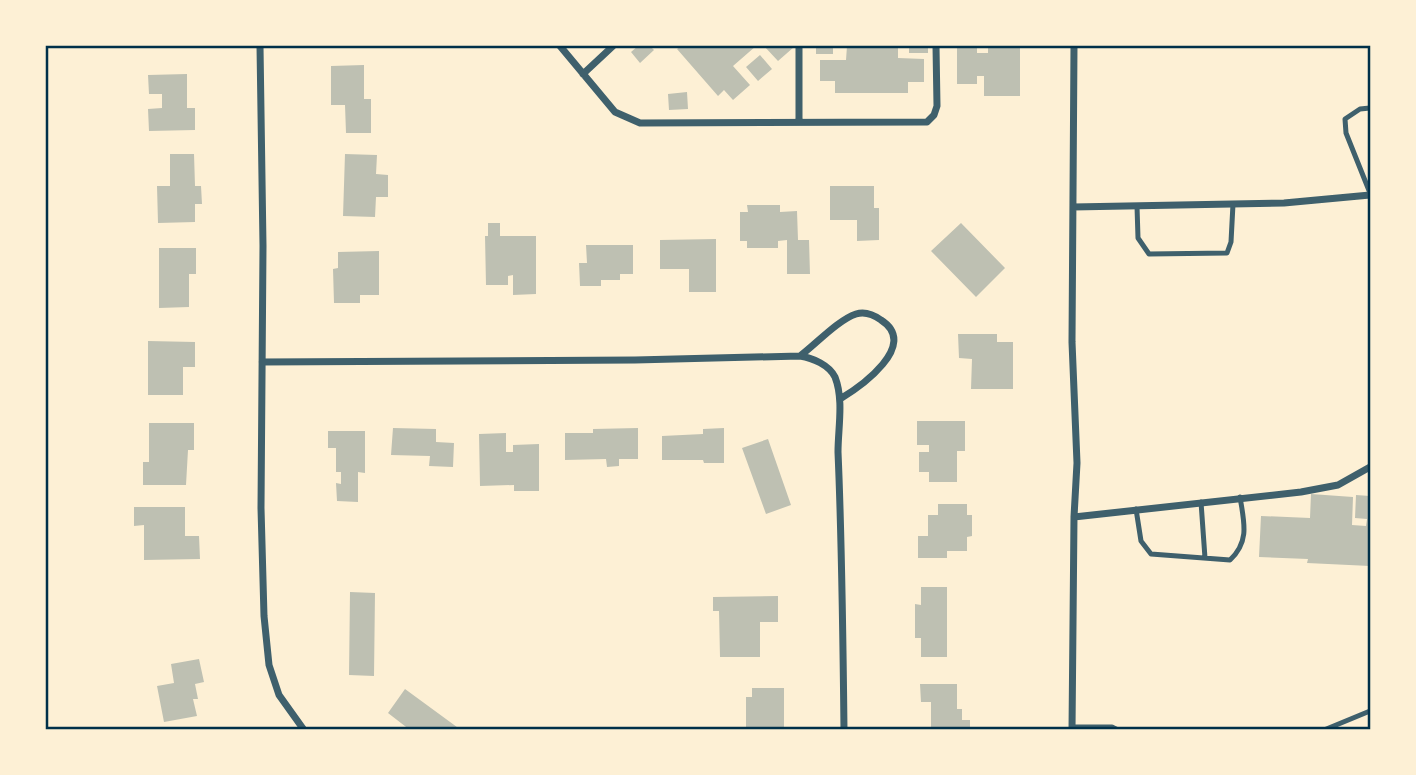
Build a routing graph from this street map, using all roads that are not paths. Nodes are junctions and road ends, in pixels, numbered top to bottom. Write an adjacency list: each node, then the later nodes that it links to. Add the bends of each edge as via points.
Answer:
1 (260, 46): 15 (street)
2 (560, 46): 7 (street)
3 (613, 46): 7 (street)
4 (799, 46): 9 (street)
5 (936, 46): 9 (street, via 937,106 927,122)
6 (1074, 46): 13 (street)
7 (583, 74): 9 (street, via 615,112 640,122)
8 (1370, 108): 10 (lane, via 1345,119)
9 (799, 122)
10 (1370, 194): 11 (street)
11 (1233, 204): 12 (street); 12 (lane, via 1227,253 1149,254 1138,238)
12 (1137, 206): 13 (street)
13 (1073, 207): 21 (street)
14 (800, 356): 15 (street); 16 (street, via 815,359 834,375); 16 (street, via 857,314 870,313 884,321 892,331 888,358 863,385)
15 (262, 362): 25 (street, via 261,508 269,665 279,695)
16 (840, 399): 26 (street)
17 (1370, 467): 18 (street, via 1338,485)
18 (1240, 497): 19 (street); 22 (lane, via 1245,528 1241,549 1230,560)
19 (1200, 502): 20 (street); 22 (lane)
20 (1136, 509): 21 (street); 22 (lane, via 1141,541 1151,554)
21 (1074, 517): 24 (street)
22 (1205, 558)
23 (1370, 711): 28 (lane)
24 (1072, 728): 27 (lane)
25 (304, 730)
26 (844, 730)
27 (1118, 730)
28 (1324, 730)

